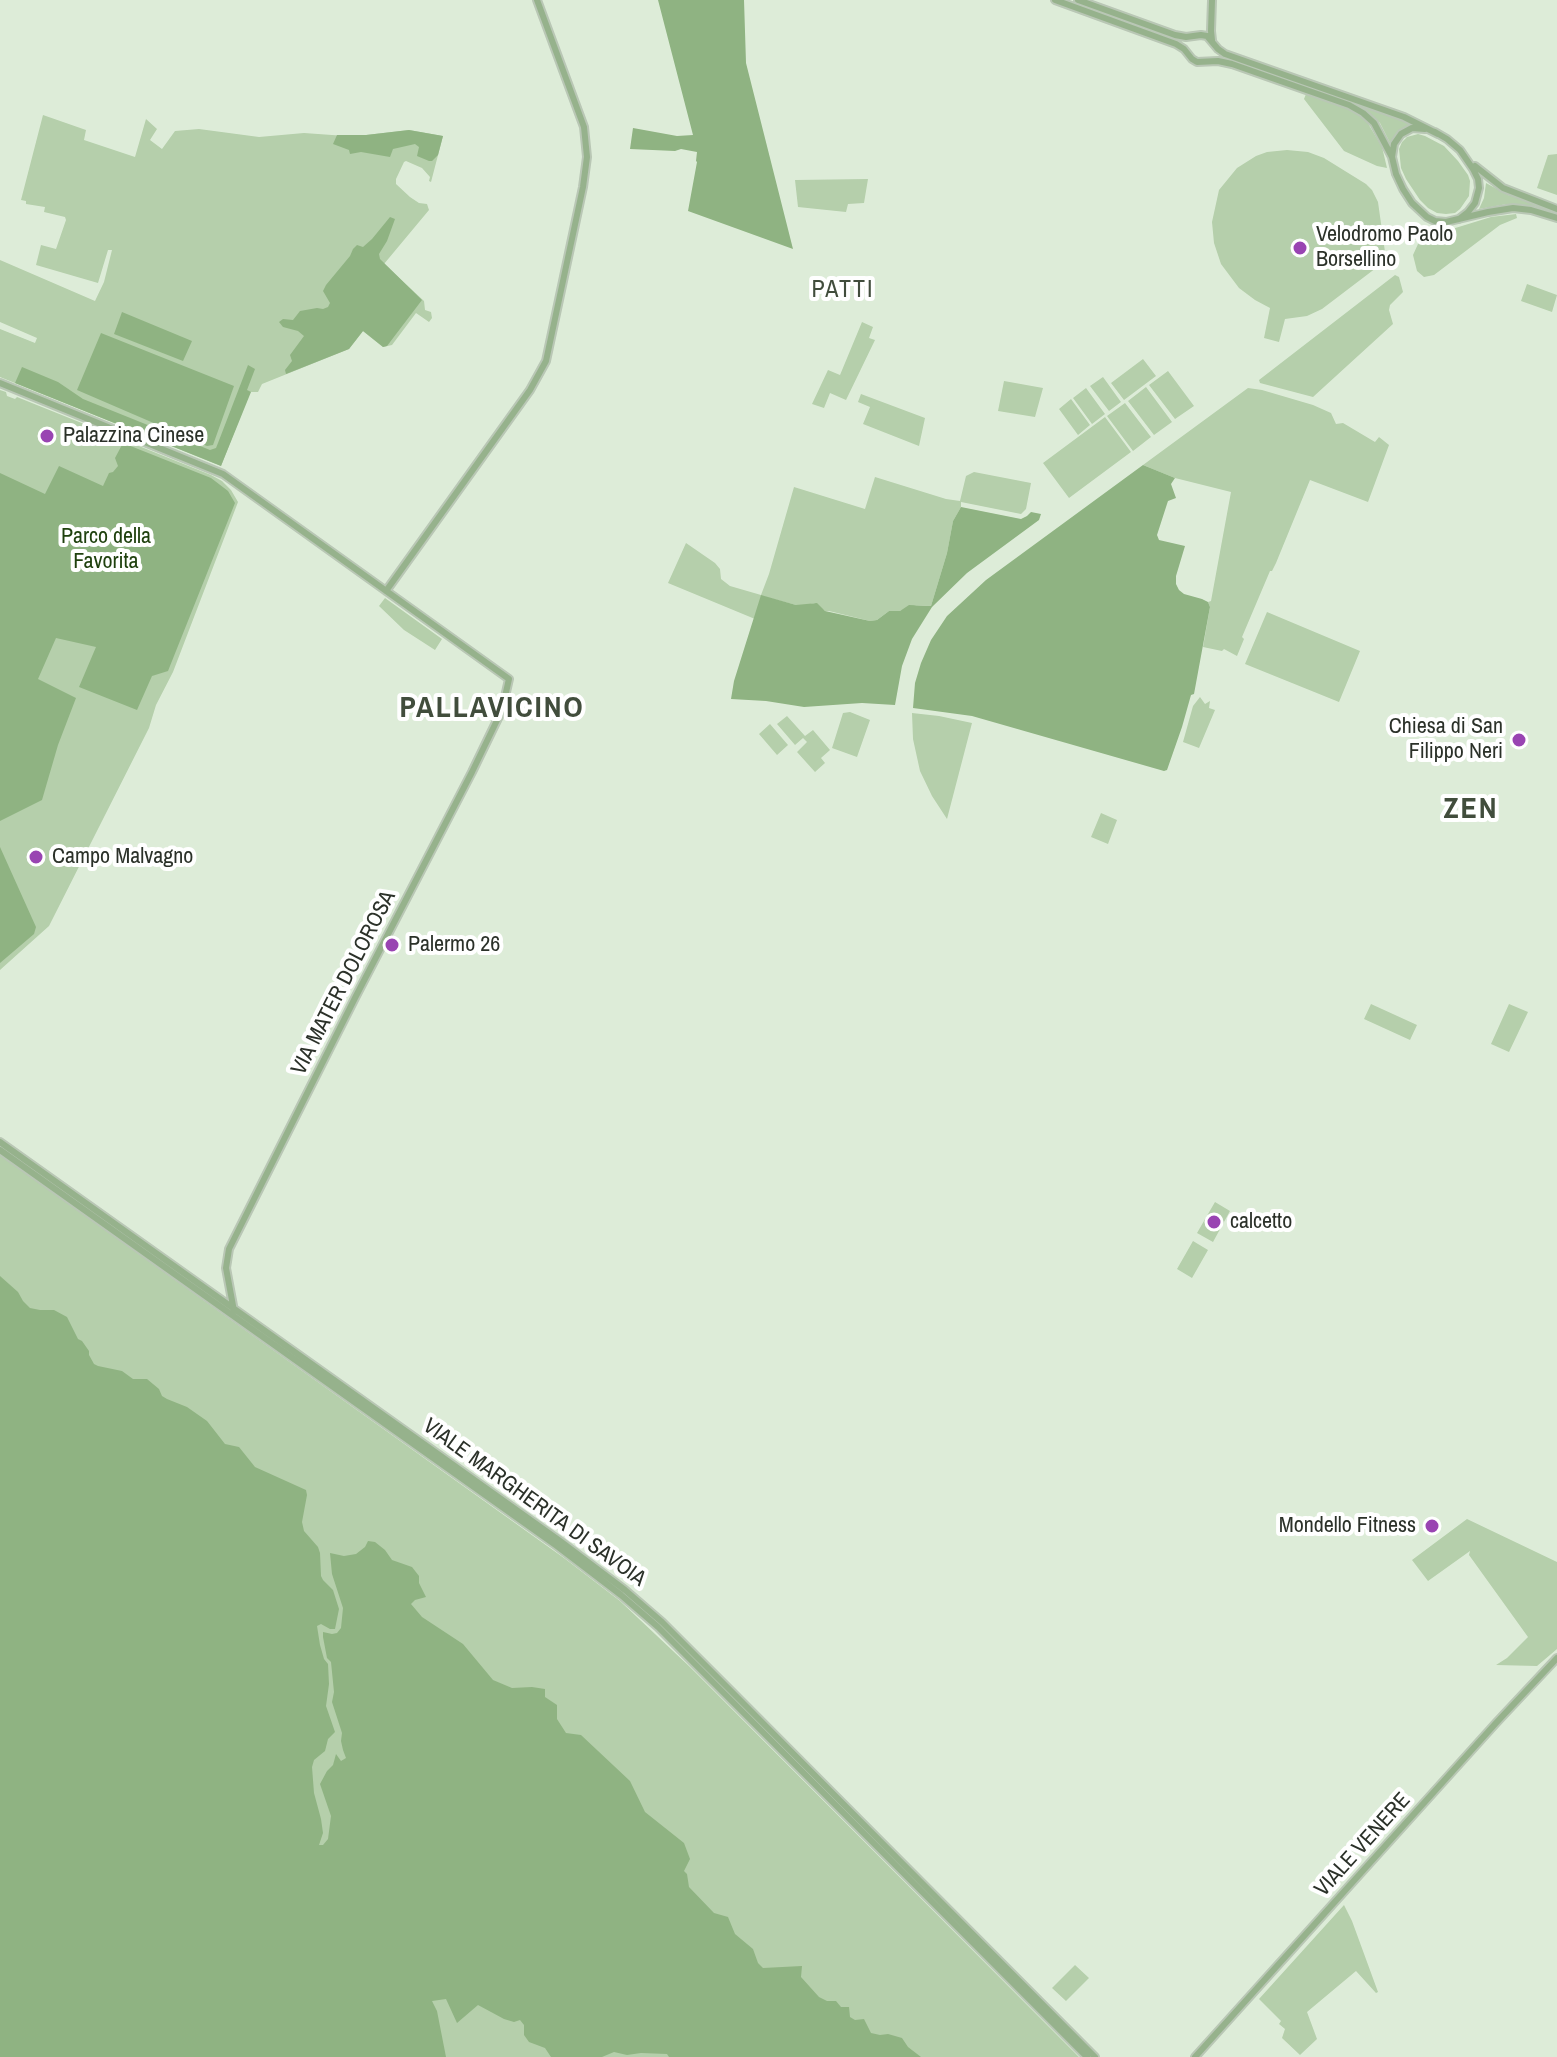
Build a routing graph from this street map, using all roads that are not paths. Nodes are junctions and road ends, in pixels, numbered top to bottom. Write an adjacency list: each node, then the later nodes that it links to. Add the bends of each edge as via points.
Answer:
1 (537, 0): 16 (street, via 584,127 587,157 546,361)
2 (1055, 0): 7 (street, via 1174,43)
3 (1078, 0): 5 (street, via 1175,35)
4 (1212, 3): 5 (street, via 1206,28); 6 (street)
5 (1196, 36): 6 (street); 7 (street, via 1188,43)
6 (1214, 43): 8 (street, via 1214,54); 9 (street, via 1225,54)
7 (1188, 53): 8 (street, via 1195,61)
8 (1206, 62): 11 (street, via 1237,65 1355,108 1374,123)
9 (1438, 134): 10 (street); 11 (street, via 1409,129 1396,141)
10 (1464, 155): 12 (street, via 1497,185); 14 (street, via 1479,188 1472,207)
11 (1392, 157): 14 (street, via 1400,184 1422,213 1440,222)
12 (1557, 209)
13 (1557, 218): 14 (street, via 1513,208)
14 (1459, 219)
15 (0, 383): 16 (street, via 223,474)
16 (386, 591): 19 (street, VIA MATER DOLOROSA, via 509,679 506,695 472,772 229,1249)
17 (0, 1142): 19 (street, VIALE MARGHERITA DI SAVOIA)
18 (0, 1150): 19 (street, VIALE MARGHERITA DI SAVOIA)
19 (232, 1314): 21 (street, VIALE MARGHERITA DI SAVOIA, via 557,1546 658,1627); 22 (street, VIALE MARGHERITA DI SAVOIA, via 625,1590)
20 (1557, 1658): 23 (street, VIALE VENERE)
21 (1087, 2057)
22 (1095, 2057)
23 (1195, 2057)

